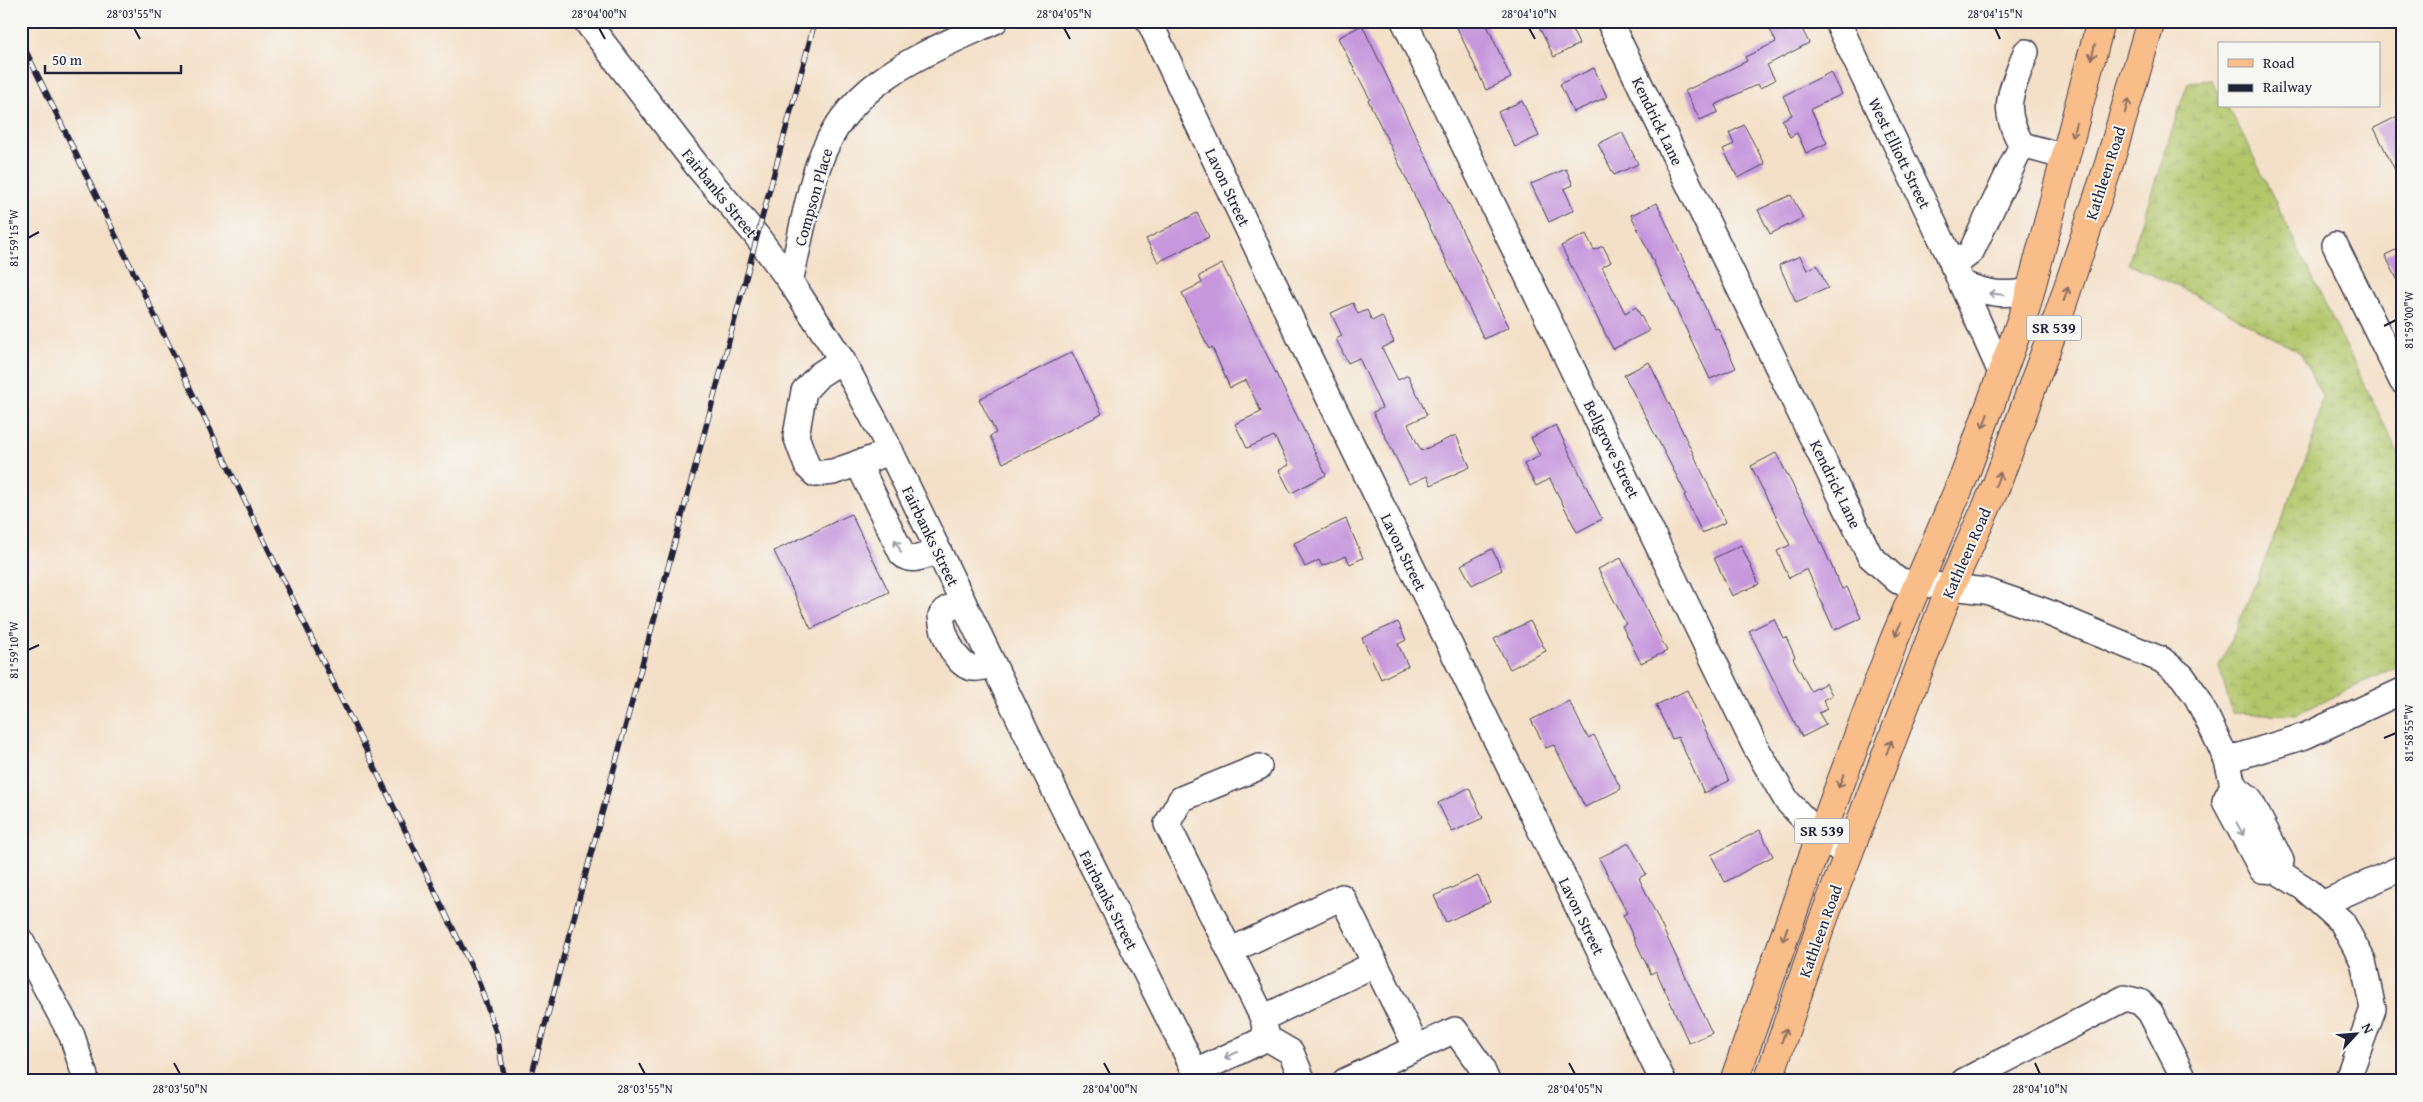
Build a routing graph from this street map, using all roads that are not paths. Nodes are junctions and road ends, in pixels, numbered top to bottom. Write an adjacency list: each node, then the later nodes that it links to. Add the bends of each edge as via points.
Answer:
1 (995, 21): 14 (street, Compson Place, via 926,53 883,78 863,93 846,113 819,163)
2 (1149, 21): 41 (street, Lavon Street, via 1306,353)
3 (1404, 21): 27 (street, Bellgrove Street, via 1755,746 1787,801)
4 (1609, 21): 22 (street, Kendrick Lane, via 1870,556 1898,581)
5 (1837, 21): 13 (street, West Elliott Street)
6 (2101, 21): 11 (main road, Kathleen Road / SR 539, one-way to 11)
7 (2151, 21): 23 (main road, Kathleen Road / SR 539, one-way to 7, via 1996,486 2058,317 2109,164)
8 (596, 26): 14 (street, Fairbanks Street)
9 (2026, 52): 10 (street, via 2008,104 2012,128)
10 (2022, 146): 11 (street); 13 (street)
11 (2066, 157): 15 (main road, Kathleen Road / SR 539)
12 (2335, 246): 18 (street)
13 (1958, 275): 15 (street, one-way to 13, via 1989,294); 17 (street, West Elliott Street)
14 (790, 281): 16 (street, Fairbanks Street)
15 (2031, 291): 17 (main road, Kathleen Road / SR 539)
16 (842, 360): 19 (street, Fairbanks Street); 20 (street, via 804,391 796,436 807,466 815,474 833,472)
17 (2002, 375): 22 (main road, Kathleen Road / SR 539, one-way to 22)
18 (2402, 381)
19 (891, 452): 20 (street); 21 (street, Fairbanks Street)
20 (858, 463): 21 (street, one-way to 20, via 913,559 902,554)
21 (938, 551): 36 (street, Fairbanks Street)
22 (1918, 585): 23 (street, Kendrick Lane); 27 (main road, Kathleen Road / SR 539, one-way to 27)
23 (1950, 588): 25 (street, Kendrick Lane, via 1986,591 2044,610 2162,660 2182,676 2197,697); 28 (main road, Kathleen Road / SR 539, one-way to 23)
24 (2402, 691): 25 (street, via 2305,736)
25 (2227, 760): 30 (street, Kendrick Lane, via 2233,785 2226,801 2262,870 2277,871)
26 (1259, 767): 32 (street, via 1182,799 1168,824)
27 (1820, 836): 28 (street, Bellgrove Street); 42 (main road, Kathleen Road / SR 539, one-way to 42)
28 (1848, 855): 43 (main road, Kathleen Road / SR 539, one-way to 28)
29 (2402, 868): 30 (street)
30 (2322, 904): 46 (street, via 2342,922 2363,961 2373,1009)
31 (21, 941): 37 (street, via 72,1036)
32 (1230, 951): 33 (street, via 1342,897); 34 (street)
33 (1375, 964): 34 (street); 35 (street)
34 (1265, 1028): 36 (street, one-way to 36); 38 (street, via 1291,1052)
35 (1417, 1048): 39 (street); 40 (street, via 1456,1030)
36 (1198, 1076)
37 (84, 1081)
38 (1303, 1081)
39 (1345, 1081)
40 (1487, 1081)
41 (1662, 1081)
42 (1734, 1081)
43 (1768, 1081)
44 (1964, 1081): 45 (street, via 2125,998 2140,1002 2150,1012)
45 (2183, 1081)
46 (2346, 1081)

